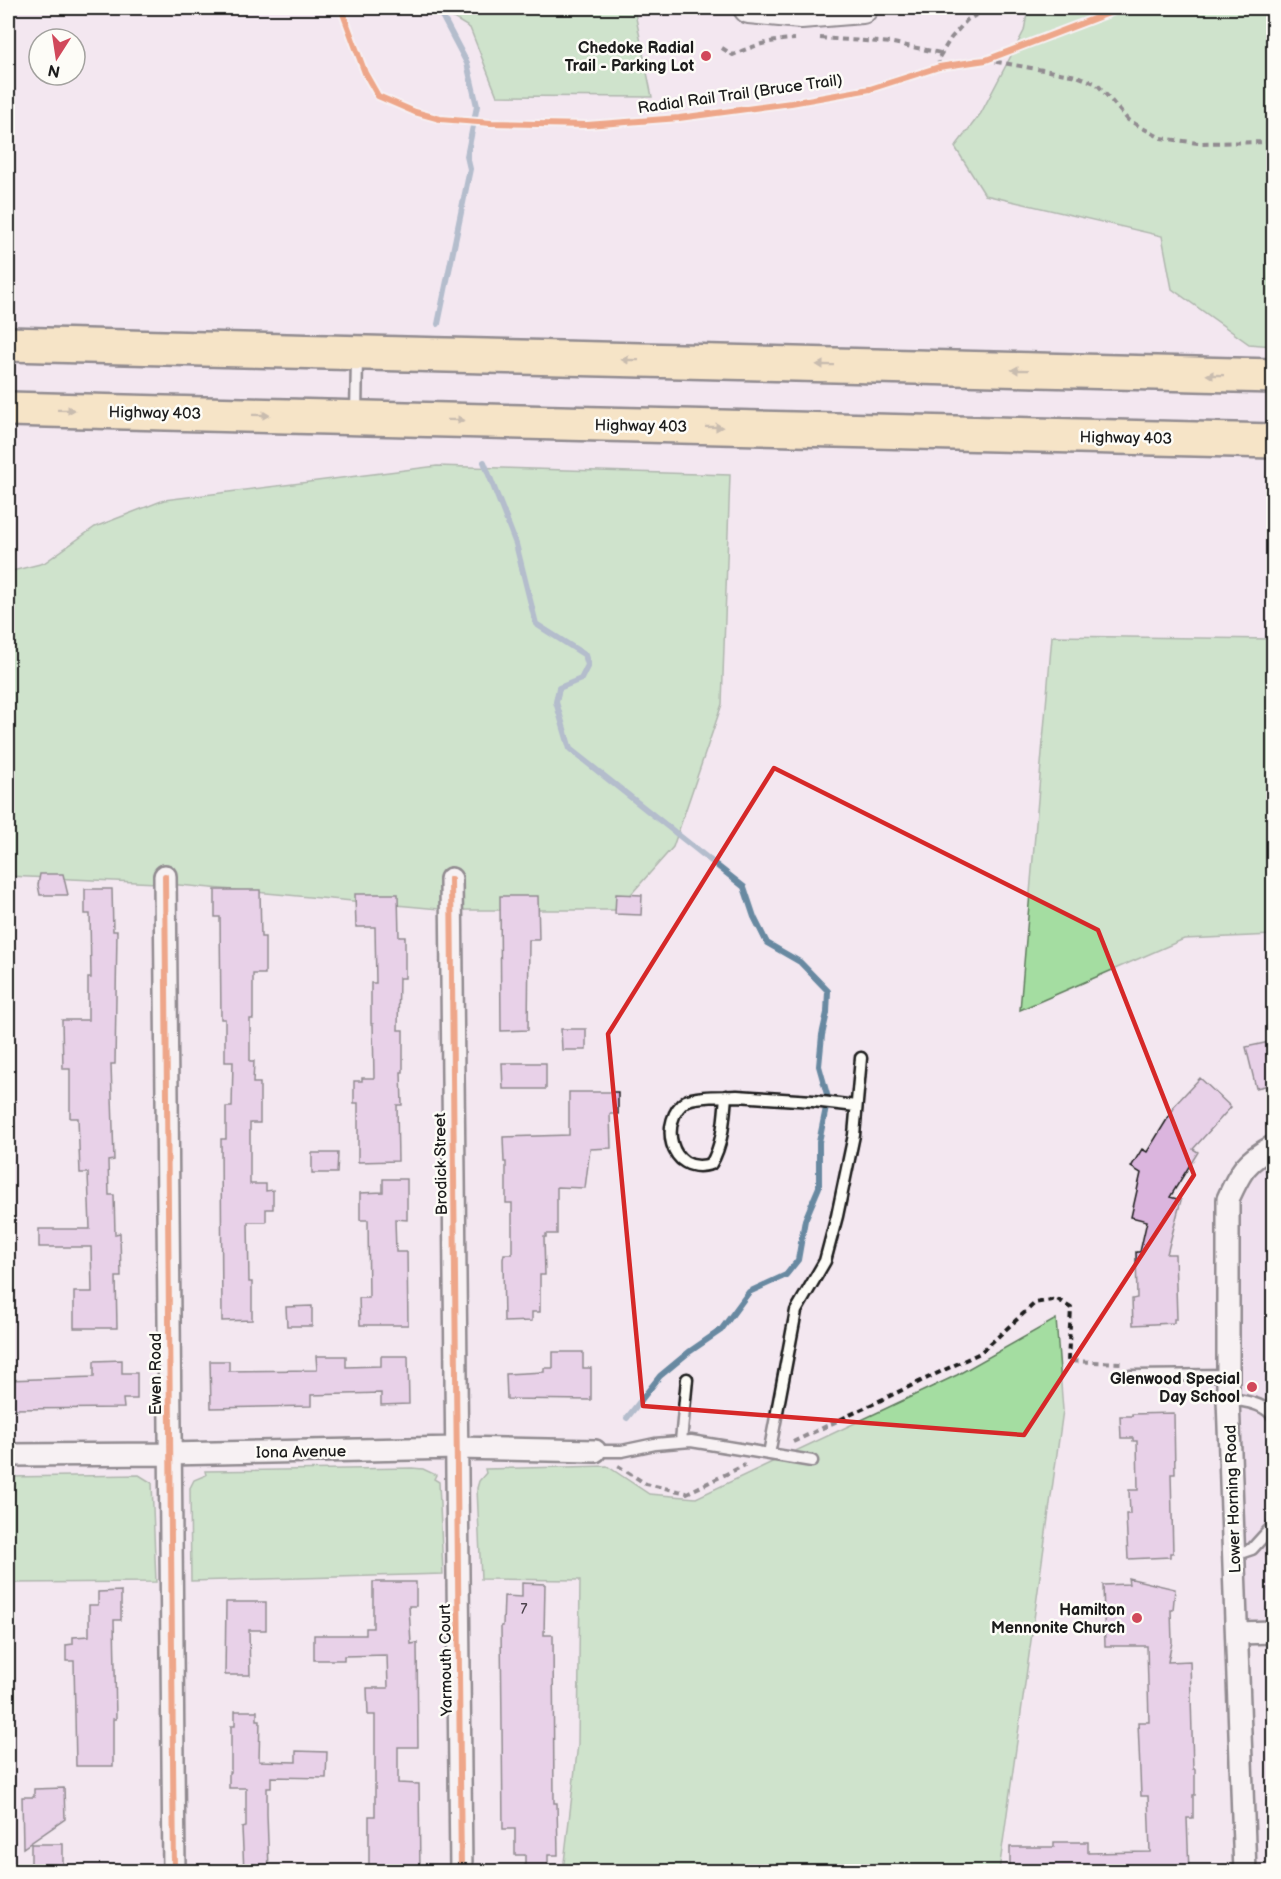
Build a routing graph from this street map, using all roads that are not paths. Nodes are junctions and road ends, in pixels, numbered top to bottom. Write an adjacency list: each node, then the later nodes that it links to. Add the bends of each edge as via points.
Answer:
1 (749, 8): 2 (street, via 801,13)
2 (862, 8)
3 (8, 344): 4 (highway)
4 (357, 353): 5 (highway, one-way to 4); 7 (lane)
5 (1274, 376)
6 (8, 409): 7 (highway, Highway 403, one-way to 7)
7 (356, 417): 8 (highway, Highway 403, one-way to 8)
8 (1274, 441)
9 (165, 876): 23 (street, Ewen Road)
10 (451, 879): 21 (street, Brodick Street)
11 (861, 1058): 13 (lane)
12 (726, 1096): 12 (lane, via 687,1101 675,1114 671,1146 688,1164 711,1164 716,1156); 13 (lane)
13 (856, 1106): 24 (lane, via 850,1159 825,1261 796,1311)
14 (1274, 1146): 15 (street, Lower Horning Road, via 1253,1157 1239,1173 1228,1199)
15 (1228, 1375): 16 (lane); 18 (street, Lower Horning Road)
16 (1130, 1376)
17 (687, 1379): 20 (lane)
18 (1228, 1398): 19 (lane, via 1260,1405); 28 (street, Lower Horning Road)
19 (1274, 1417)
20 (681, 1442): 22 (lane); 24 (lane)
21 (457, 1448): 22 (street, Iona Avenue); 23 (street, Iona Avenue); 32 (street, Yarmouth Court)
22 (595, 1451)
23 (169, 1454): 25 (street, Iona Avenue); 31 (street, Ewen Road)
24 (769, 1454): 26 (lane)
25 (8, 1455)
26 (812, 1461)
27 (1274, 1522): 28 (lane, via 1252,1548)
28 (1234, 1555): 30 (street, Lower Horning Road)
29 (1274, 1632): 30 (street)
30 (1238, 1633): 33 (street, Lower Horning Road)
31 (174, 1872)
32 (461, 1872)
33 (1245, 1872)

